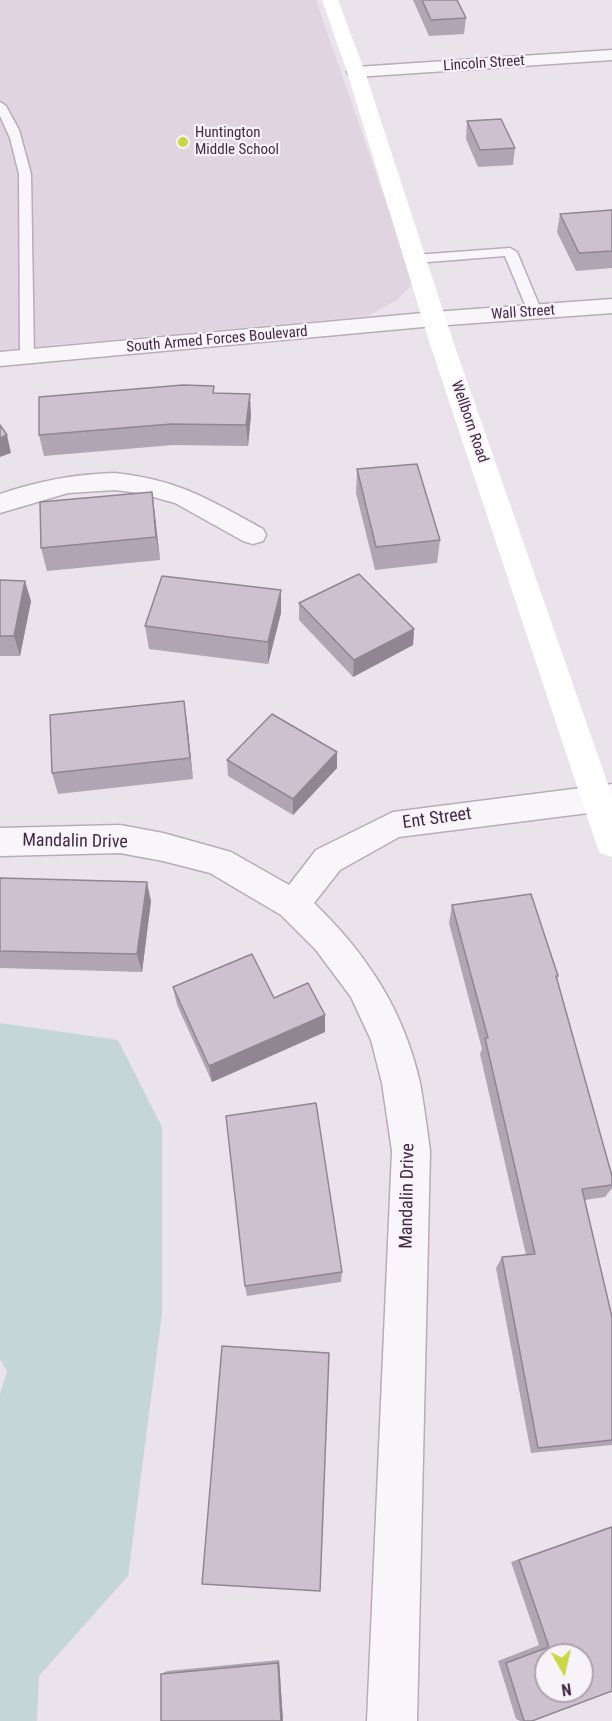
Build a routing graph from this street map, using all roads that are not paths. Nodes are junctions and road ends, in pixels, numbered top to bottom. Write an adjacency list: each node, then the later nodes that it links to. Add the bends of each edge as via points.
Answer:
1 (330, 0): 3 (street, Wellborn Road)
2 (612, 55): 3 (street, Lincoln Street)
3 (356, 72): 5 (street, Wellborn Road)
4 (0, 106): 9 (lane, via 20,147 25,174)
5 (415, 259): 7 (lane, via 510,252); 8 (street, Wellborn Road)
6 (612, 306): 7 (street, Wall Street)
7 (535, 312): 8 (street, Wall Street)
8 (434, 319): 9 (street, South Armed Forces Boulevard); 13 (street, Wellborn Road)
9 (27, 357): 10 (street, South Armed Forces Boulevard)
10 (0, 359)
11 (0, 504): 12 (street, via 30,492 82,482 137,483 184,497)
12 (253, 535)
13 (604, 798): 15 (street, Wellborn Road); 16 (street, Ent Street, via 393,825 328,860)
14 (0, 842): 16 (street, Mandalin Drive, via 120,839 164,847 219,862)
15 (612, 843)
16 (293, 905): 17 (street, Mandalin Drive, via 328,939 364,986 384,1029 401,1083 411,1151)
17 (392, 1721)

